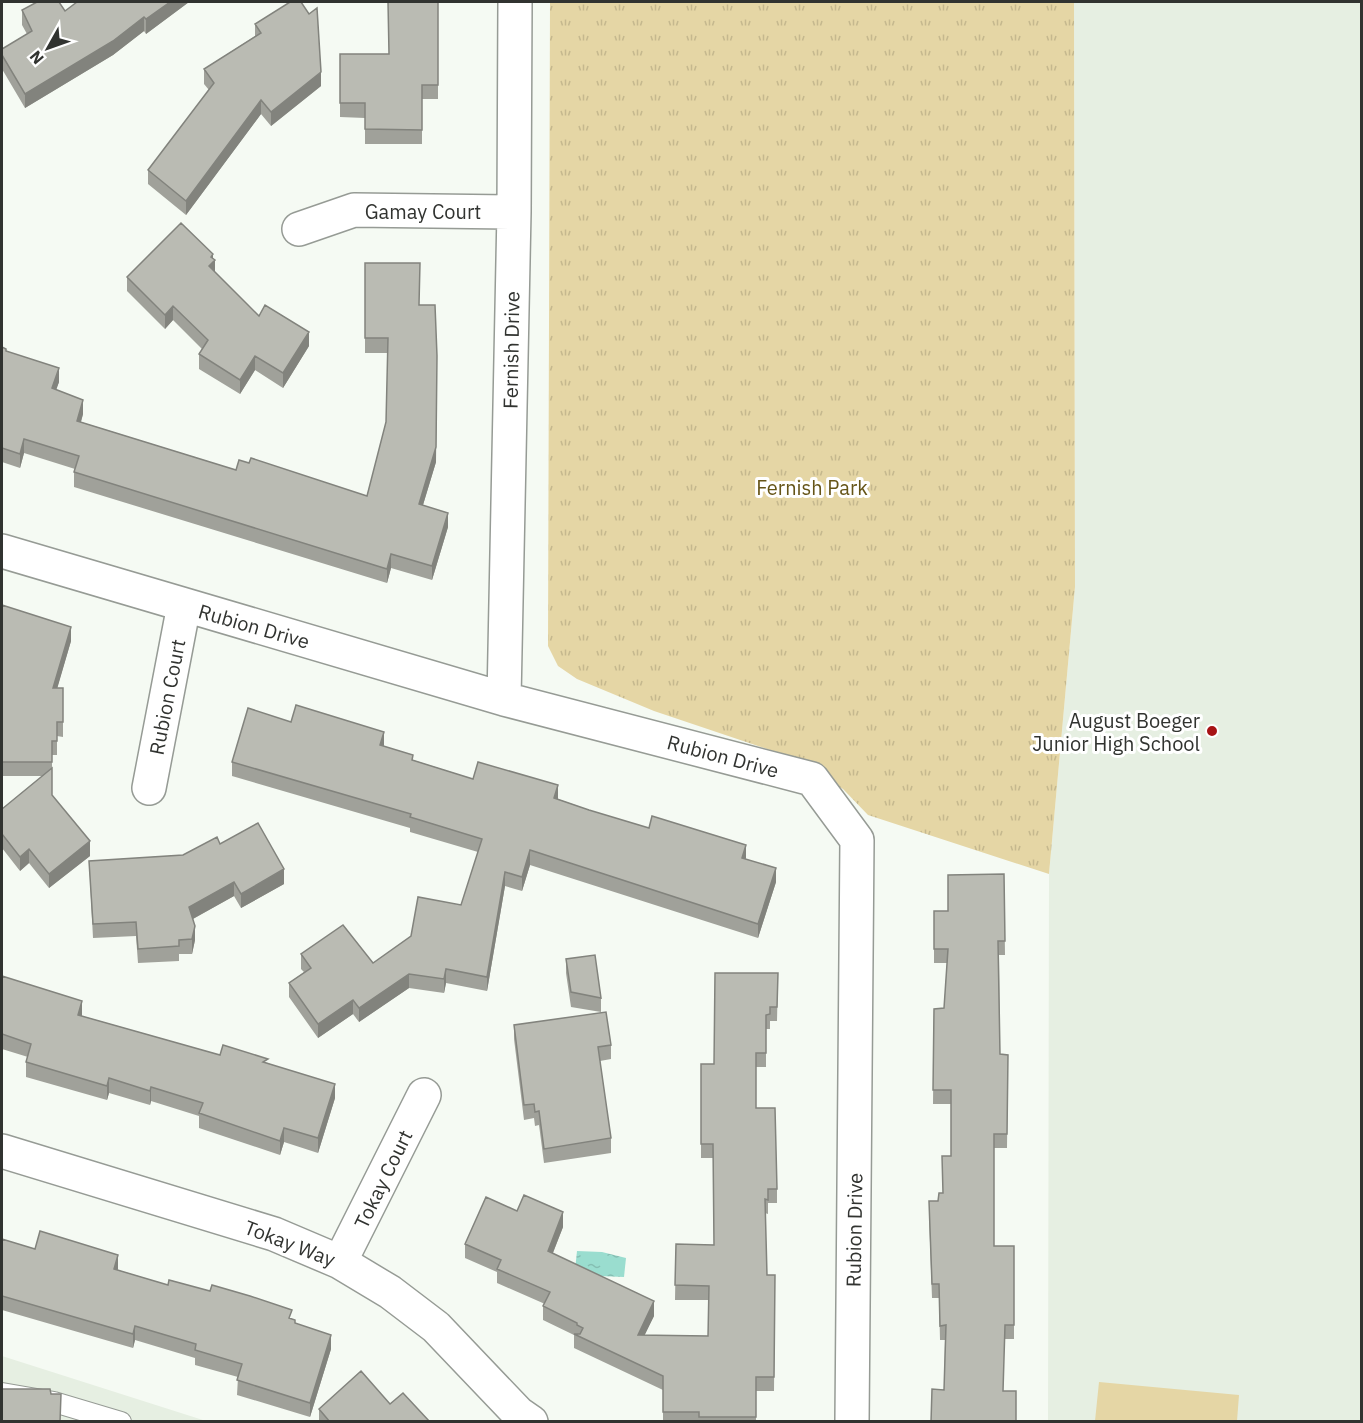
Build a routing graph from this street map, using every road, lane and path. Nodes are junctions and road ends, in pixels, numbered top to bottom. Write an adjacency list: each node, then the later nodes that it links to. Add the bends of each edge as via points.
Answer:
1 (515, 2): 2 (street, Fernish Drive)
2 (514, 212): 3 (street, Gamay Court, via 354,210); 6 (street, Fernish Drive)
3 (298, 229)
4 (2, 550): 5 (street, Rubion Drive)
5 (184, 605): 6 (street, Rubion Drive); 7 (street, Rubion Court)
6 (504, 699): 14 (street, Rubion Drive, via 812,779 857,840)
7 (149, 788)
8 (424, 1095): 10 (street, Tokay Court)
9 (2, 1151): 10 (street, Tokay Way, via 274,1234)
10 (340, 1262): 13 (street, Tokay Way, via 390,1292 436,1327)
11 (2, 1393): 12 (lane, via 54,1402)
12 (121, 1422)
13 (531, 1422)
14 (852, 1422)

